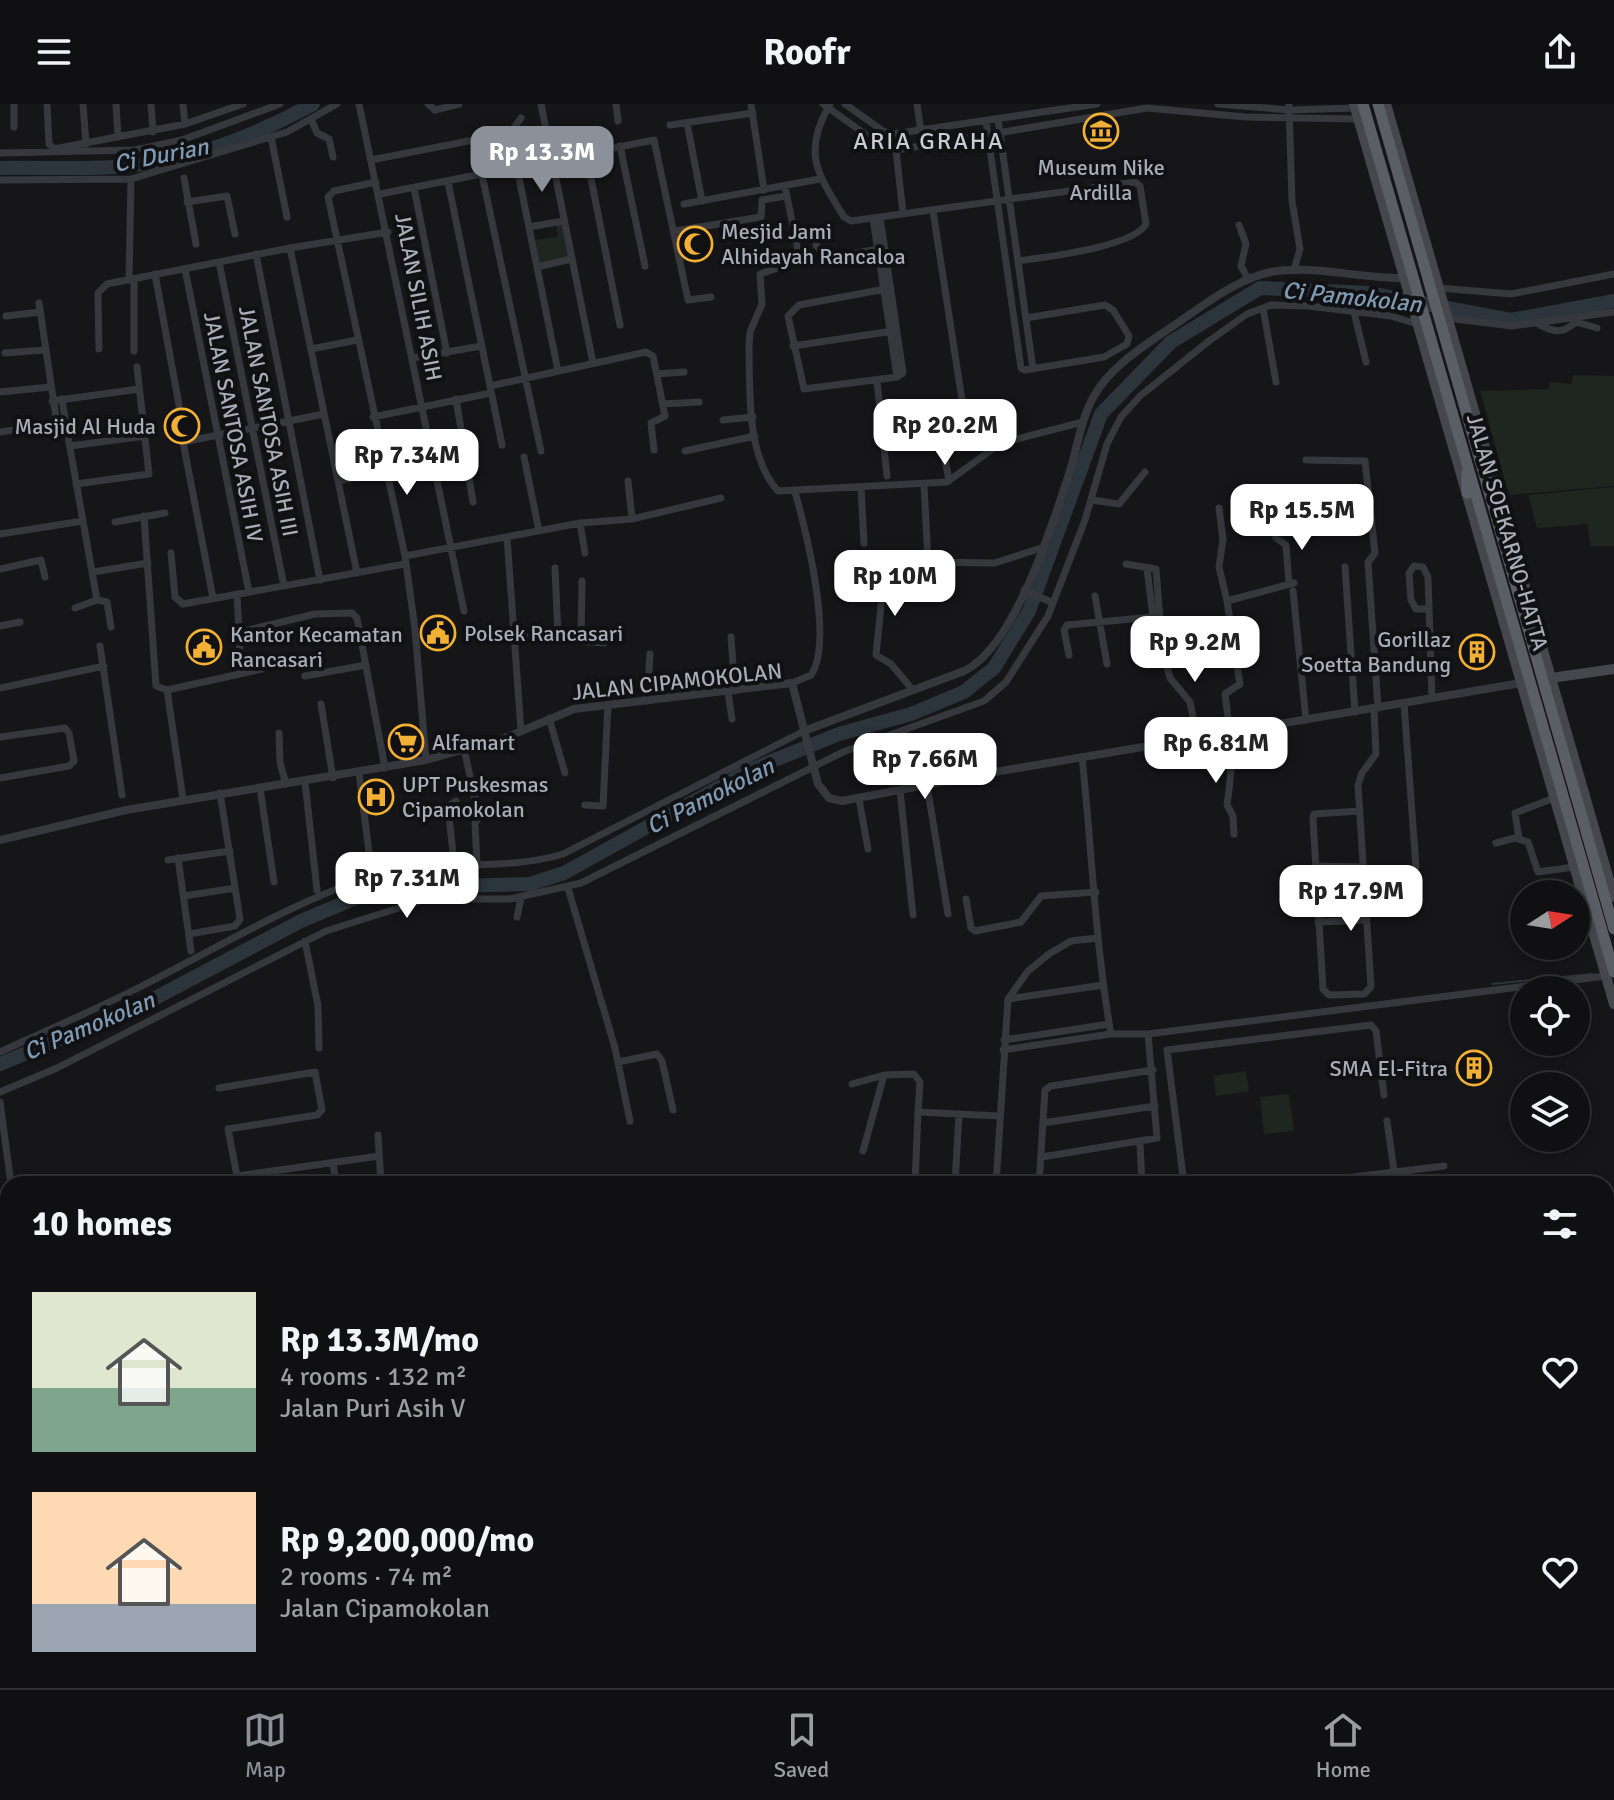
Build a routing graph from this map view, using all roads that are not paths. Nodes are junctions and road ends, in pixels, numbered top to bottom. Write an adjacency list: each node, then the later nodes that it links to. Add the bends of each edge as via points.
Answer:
1 (14, 104): 35 (street)
2 (47, 104): 42 (street, via 51,148)
3 (83, 104): 42 (street)
4 (116, 104): 40 (street)
5 (151, 104): 36 (street)
6 (183, 104): 33 (street)
7 (243, 104): 22 (street)
8 (280, 104): 45 (street, via 182,140 135,150)
9 (337, 104): 28 (street)
10 (359, 104): 48 (street, JALAN SILIH ASIH)
11 (459, 104): 20 (street)
12 (541, 104): 49 (street)
13 (616, 104): 30 (street)
14 (845, 104): 37 (street, via 887,133)
15 (917, 104): 37 (street)
16 (1097, 104): 29 (street)
17 (1218, 104): 25 (street)
18 (827, 105): 44 (street, via 879,144); 54 (street, via 814,138)
19 (1147, 106): 25 (street); 38 (street)
20 (431, 107)
21 (1368, 107): 24 (street); 26 (highway); 94 (main road); 98 (highway, JALAN SOEKARNO-HATTA); 102 (highway, JALAN SOEKARNO-HATTA, via 1418,291)
22 (216, 108): 33 (street)
23 (752, 108): 32 (street); 59 (street)
24 (1289, 111): 25 (street); 89 (street, via 1292,201 1300,249)
25 (1246, 112)
26 (1390, 117): 98 (main road, JALAN SOEKARNO-HATTA)
27 (521, 118): 48 (street, via 510,133)
28 (311, 119): 41 (street); 47 (street, via 317,133 329,139)
29 (998, 119): 31 (street); 38 (street)
30 (618, 121)
31 (986, 121): 37 (street); 39 (street)
32 (687, 123): 34 (street); 64 (street)
33 (185, 124): 36 (street)
34 (670, 125)
35 (14, 127)
36 (153, 132): 40 (street)
37 (921, 132)
38 (999, 132): 39 (street); 62 (street)
39 (987, 134): 44 (street); 63 (street)
40 (118, 137): 42 (street)
41 (271, 137): 53 (street); 69 (street)
42 (86, 144)
43 (620, 146): 46 (street); 74 (street, via 656,142); 86 (street)
44 (896, 150): 68 (street)
45 (0, 153)
46 (586, 153): 49 (street); 111 (street)
47 (333, 157)
48 (371, 160): 56 (street, JALAN SILIH ASIH)
49 (552, 160): 50 (street); 71 (street)
50 (517, 168): 51 (street); 73 (street)
51 (482, 175): 57 (street); 132 (street)
52 (184, 178): 65 (street)
53 (131, 179): 55 (street); 92 (street)
54 (820, 179): 60 (street); 70 (street, via 847,219)
55 (0, 180)
56 (376, 182): 61 (street, JALAN SILIH ASIH); 77 (street, via 329,193)
57 (448, 182): 58 (street); 115 (street)
58 (414, 188): 61 (street); 123 (street)
59 (764, 190): 60 (street); 64 (street)
60 (785, 191): 74 (street, via 762,200 761,217); 149 (street, via 801,258 760,274 762,304 749,346)
61 (380, 194): 75 (street, JALAN SILIH ASIH)
62 (1009, 198): 63 (street); 84 (street); 84 (street, via 1135,182 1141,189 1146,224 1139,233 1093,248)
63 (997, 200): 67 (street); 97 (street)
64 (702, 201): 66 (street)
65 (187, 202): 76 (street, via 227,196); 78 (street)
66 (684, 204)
67 (933, 211): 68 (street); 141 (street)
68 (903, 213): 70 (street)
69 (287, 217)
70 (876, 218): 81 (street)
71 (564, 221): 73 (street); 83 (street)
72 (1239, 225): 93 (street, via 1246,244 1241,266)
73 (529, 227): 87 (street)
74 (675, 231): 99 (street, via 688,300)
75 (388, 232): 77 (street); 124 (street, JALAN SILIH ASIH)
76 (235, 234)
77 (337, 240): 80 (street); 114 (street)
78 (196, 244)
79 (816, 245): 81 (street, via 827,258)
80 (290, 248): 82 (street); 119 (street)
81 (881, 249): 96 (street)
82 (256, 254): 85 (street); 151 (street)
83 (571, 259): 87 (street); 126 (street)
84 (1018, 261): 95 (street)
85 (219, 262): 88 (street); 154 (street, JALAN SANTOSA ASIH III)
86 (645, 266)
87 (537, 267): 129 (street)
88 (185, 269): 90 (street); 157 (street, JALAN SANTOSA ASIH IV)
89 (1294, 270): 93 (street); 94 (street)
90 (155, 274): 92 (street); 145 (street)
91 (1614, 274): 98 (street, via 1511,294)
92 (132, 279): 118 (street, via 99,290); 121 (street)
93 (1248, 279): 152 (street, via 1120,366 1093,396)
94 (1405, 282): 102 (main road, JALAN SOEKARNO-HATTA)
95 (1022, 287): 97 (street); 107 (street)
96 (887, 289): 113 (street); 116 (street, via 796,307 788,316)
97 (1010, 289): 128 (street, via 1021,368)
98 (1438, 291): 108 (highway, JALAN SOEKARNO-HATTA)
99 (711, 297)
100 (39, 303): 103 (street)
101 (1263, 308): 104 (street, via 1297,304); 134 (street); 181 (street, via 1209,341 1131,406 1107,444)
102 (1418, 311): 109 (main road, JALAN SOEKARNO-HATTA); 168 (highway, JALAN SOEKARNO-HATTA)
103 (40, 312): 106 (street); 120 (street)
104 (1354, 312): 109 (street); 125 (street)
105 (1614, 312): 110 (street)
106 (6, 316)
107 (1026, 318): 128 (street); 128 (street, via 1105,305 1129,336 1127,344 1109,356)
108 (1444, 318): 110 (street); 117 (highway); 324 (highway, JALAN SOEKARNO-HATTA)
109 (1417, 324): 179 (main road, JALAN SOEKARNO-HATTA)
110 (1538, 324): 112 (street, via 1556,332 1576,322)
111 (620, 325)
112 (1597, 328)
113 (894, 331): 116 (street); 133 (street, via 897,377)
114 (357, 340): 119 (street); 148 (street)
115 (481, 346): 123 (street); 137 (street)
116 (793, 346): 133 (street, via 804,389)
117 (1456, 348): 249 (main road, JALAN SOEKARNO-HATTA)
118 (99, 349)
119 (311, 349): 147 (street)
120 (45, 350): 122 (street); 135 (street)
121 (134, 351)
122 (5, 353)
123 (447, 353): 124 (street)
124 (413, 358): 146 (street, JALAN SILIH ASIH)
125 (1366, 362)
126 (593, 363): 129 (street); 131 (street, via 649,352)
127 (137, 367): 136 (street)
128 (1033, 369)
129 (558, 371): 132 (street)
130 (684, 372): 131 (street)
131 (657, 374): 144 (street)
132 (526, 378): 137 (street); 164 (street)
133 (877, 381): 171 (street)
134 (1276, 382)
135 (50, 387): 138 (street); 142 (street)
136 (139, 389): 139 (street); 158 (street)
137 (490, 390): 140 (street); 161 (street)
138 (0, 392)
139 (62, 399): 142 (street); 155 (street)
140 (456, 399): 146 (street); 182 (street)
141 (962, 400)
142 (52, 401): 153 (street)
143 (699, 402): 144 (street)
144 (663, 404): 163 (street, via 664,419 650,425)
145 (179, 405)
146 (423, 407): 148 (street); 196 (street, JALAN SILIH ASIH)
147 (324, 414): 151 (street); 172 (street)
148 (373, 417): 169 (street)
149 (753, 417): 150 (street); 159 (street)
150 (723, 420)
151 (289, 422): 154 (street); 210 (street)
152 (1083, 422): 174 (street, via 1001,443); 195 (street)
153 (57, 424): 155 (street); 156 (street)
154 (252, 429): 157 (street); 212 (street, JALAN SANTOSA ASIH III)
155 (67, 431): 162 (street)
156 (0, 432)
157 (217, 435): 215 (street, JALAN SANTOSA ASIH IV); 218 (street, via 183,442)
158 (145, 436): 162 (street); 175 (street, via 149,474)
159 (755, 436): 165 (street); 178 (street, via 775,488)
160 (941, 437): 174 (street)
161 (502, 445)
162 (70, 446): 175 (street)
163 (654, 450)
164 (541, 451)
165 (685, 451)
166 (524, 457): 191 (street)
167 (1306, 460): 261 (street, via 1365,461 1375,553 1368,564)
168 (1466, 461): 179 (highway); 291 (highway, JALAN SOEKARNO-HATTA)
169 (385, 471): 172 (street); 199 (street)
170 (1145, 472): 181 (street, via 1119,504)
171 (887, 476)
172 (338, 481): 208 (street)
173 (628, 481): 186 (street)
174 (949, 481): 176 (street)
175 (76, 484): 187 (street)
176 (924, 485): 177 (street); 195 (street, via 928,562 995,563)
177 (861, 488): 178 (street); 194 (street)
178 (795, 492): 250 (street, via 820,645 811,675)
179 (1467, 493): 251 (main road, JALAN SOEKARNO-HATTA)
180 (721, 498): 186 (street)
181 (1092, 500): 221 (street)
182 (473, 502)
183 (1219, 508): 220 (street, via 1219,567)
184 (165, 513): 185 (street)
185 (144, 516): 188 (street); 200 (street)
186 (632, 519): 189 (street)
187 (83, 521): 192 (street); 207 (street)
188 (115, 522)
189 (580, 523): 191 (street); 198 (street)
190 (1274, 526): 213 (street, via 1276,538 1286,545)
191 (539, 531): 193 (street)
192 (0, 534)
193 (507, 537): 196 (street); 232 (street)
194 (864, 543)
195 (1041, 548): 214 (street)
196 (451, 549): 199 (street); 224 (street, JALAN SILIH ASIH)
197 (171, 553): 218 (street, via 177,602)
198 (585, 553)
199 (405, 560): 208 (street); 274 (street)
200 (148, 563): 207 (street); 254 (street, via 153,676 159,689)
201 (1126, 564): 206 (street)
202 (1345, 567): 262 (street)
203 (555, 568): 233 (street)
204 (0, 569): 209 (street, via 41,560)
205 (903, 569): 240 (street, via 902,585 883,586)
206 (1147, 569): 225 (street); 231 (street, via 1157,571)
207 (93, 572): 219 (street)
208 (357, 573): 210 (street)
209 (45, 577)
210 (320, 580): 212 (street)
211 (582, 581): 235 (street)
212 (284, 586): 215 (street)
213 (1292, 586): 220 (street); 265 (street)
214 (1026, 591): 221 (street); 253 (street, via 981,662)
215 (249, 592): 216 (street)
216 (237, 594): 218 (street); 230 (street)
217 (1095, 596): 226 (street)
218 (213, 598)
219 (97, 600): 222 (street); 229 (street, via 107,602)
220 (1227, 601): 267 (street, via 1240,684 1225,694)
221 (1050, 602): 275 (street, via 1015,669 984,701)
222 (75, 608)
223 (1429, 609): 223 (street, via 1427,571 1414,566 1409,573 1412,605); 256 (street)
224 (464, 611)
225 (1153, 617): 226 (street); 231 (street)
226 (1098, 621): 241 (street, via 1065,627); 242 (street)
227 (20, 622): 228 (street)
228 (0, 626)
229 (111, 627)
230 (240, 632): 243 (street, via 315,614 352,613); 247 (street)
231 (1161, 635): 271 (street, via 1170,678 1192,706)
232 (513, 636): 233 (street); 266 (street)
233 (558, 636): 235 (street)
234 (731, 637): 255 (street)
235 (581, 641): 236 (street)
236 (604, 643)
237 (100, 646): 244 (street)
238 (865, 650): 240 (street)
239 (650, 654): 257 (street)
240 (876, 655): 253 (street)
241 (1069, 655)
242 (1107, 664)
243 (366, 665): 248 (street); 276 (street)
244 (104, 666): 252 (street); 288 (street)
245 (262, 669): 247 (street)
246 (1614, 669): 249 (main road)
247 (241, 673): 254 (street)
248 (305, 676)
249 (1551, 678): 316 (main road, JALAN SOEKARNO-HATTA)
250 (792, 683): 255 (street, JALAN CIPAMOKOLAN); 269 (street, JALAN CIPAMOKOLAN)
251 (1521, 683): 256 (street, JALAN CIPAMOKOLAN); 279 (main road, JALAN SOEKARNO-HATTA)
252 (0, 688)
253 (912, 689): 269 (street)
254 (167, 690): 289 (street)
255 (732, 692): 257 (street, JALAN CIPAMOKOLAN); 264 (street)
256 (1432, 698): 258 (street, JALAN CIPAMOKOLAN)
257 (647, 701): 260 (street, JALAN CIPAMOKOLAN)
258 (1404, 703): 261 (street, JALAN CIPAMOKOLAN); 307 (street)
259 (321, 704): 281 (street)
260 (608, 705): 263 (street, JALAN CIPAMOKOLAN); 293 (street, via 603,806)
261 (1376, 708): 262 (street, JALAN CIPAMOKOLAN); 294 (street, via 1377,749 1359,778)
262 (1355, 712): 265 (street, JALAN CIPAMOKOLAN)
263 (549, 718): 266 (street, JALAN CIPAMOKOLAN); 278 (street)
264 (732, 719)
265 (1306, 720): 267 (street, JALAN CIPAMOKOLAN)
266 (521, 731): 272 (street, JALAN CIPAMOKOLAN)
267 (1233, 732): 271 (street, JALAN CIPAMOKOLAN); 295 (street, via 1227,805)
268 (279, 733): 283 (street)
269 (805, 735): 275 (street, JALAN CIPAMOKOLAN); 304 (street, via 563,854)
270 (0, 737): 280 (street, via 65,728 74,761)
271 (1197, 738): 273 (street, JALAN CIPAMOKOLAN)
272 (464, 749): 274 (street, JALAN CIPAMOKOLAN); 304 (street, via 480,822 475,823)
273 (1082, 757): 284 (street, JALAN CIPAMOKOLAN); 314 (street)
274 (426, 760): 276 (street, JALAN CIPAMOKOLAN)
275 (812, 763): 290 (street, JALAN CIPAMOKOLAN, via 829,798); 312 (street)
276 (385, 768): 277 (street, JALAN CIPAMOKOLAN)
277 (359, 773): 281 (street, JALAN CIPAMOKOLAN); 309 (street)
278 (565, 773)
279 (1547, 773): 291 (highway)
280 (0, 778)
281 (333, 778): 282 (street, JALAN CIPAMOKOLAN)
282 (305, 782): 283 (street, JALAN CIPAMOKOLAN); 313 (street)
283 (286, 784): 285 (street, JALAN CIPAMOKOLAN)
284 (927, 785): 286 (street, JALAN CIPAMOKOLAN); 319 (street)
285 (260, 788): 287 (street, JALAN CIPAMOKOLAN); 310 (street)
286 (900, 790): 290 (street, JALAN CIPAMOKOLAN); 320 (street)
287 (220, 793): 289 (street, JALAN CIPAMOKOLAN); 300 (street)
288 (122, 795)
289 (183, 799): 297 (street, JALAN CIPAMOKOLAN)
290 (859, 799): 299 (street)
291 (1559, 799): 296 (street, via 1515,813); 308 (main road, JALAN SOEKARNO-HATTA); 329 (highway, JALAN SOEKARNO-HATTA)
292 (456, 801): 303 (street, via 448,806)
293 (585, 805)
294 (1360, 811): 305 (street, via 1314,814); 306 (street)
295 (1234, 834)
296 (1519, 838): 298 (street); 308 (street, via 1531,845 1538,872)
297 (0, 840)
298 (1496, 843)
299 (868, 849)
300 (230, 851): 301 (street); 311 (street)
301 (178, 858): 302 (street); 315 (street)
302 (168, 860)
303 (454, 863): 304 (street); 309 (street)
304 (477, 863)
305 (1315, 866): 306 (street); 323 (street)
306 (1363, 867): 322 (street)
307 (1416, 867)
308 (1574, 867): 329 (main road, JALAN SOEKARNO-HATTA)
309 (372, 876): 341 (street, via 279,912 141,987)
310 (274, 882)
311 (235, 888): 315 (street); 325 (street, via 238,925)
312 (568, 888): 317 (street); 342 (street)
313 (317, 890)
314 (1096, 892): 318 (street, via 1041,896 1021,922 975,931); 326 (street)
315 (184, 896): 325 (street)
316 (1614, 897)
317 (521, 898): 321 (street); 327 (street, via 427,899)
318 (966, 899)
319 (948, 914)
320 (913, 915)
321 (517, 917)
322 (1366, 920): 323 (street); 323 (street, via 1370,990 1332,996 1323,989)
323 (1318, 922)
324 (1614, 929)
325 (189, 934): 328 (street)
326 (1097, 938): 330 (street); 331 (street, via 1071,941 1049,954 1028,971)
327 (305, 941): 338 (street, via 318,1006); 347 (street)
328 (191, 951)
329 (1610, 974): 332 (main road, JALAN SOEKARNO-HATTA); 334 (street)
330 (1103, 985): 331 (street); 333 (street)
331 (1008, 999): 337 (street)
332 (1614, 1004)
333 (1109, 1024): 335 (street); 337 (street)
334 (1158, 1033): 336 (street); 340 (street)
335 (1111, 1034): 336 (street); 339 (street)
336 (1148, 1034): 343 (street)
337 (1004, 1040): 339 (street)
338 (319, 1048)
339 (1003, 1050): 354 (street)
340 (1167, 1050): 348 (street, via 1371,1025); 377 (street)
341 (0, 1052)
342 (618, 1062): 351 (street, via 657,1054); 355 (street)
343 (1153, 1070): 350 (street); 357 (street, via 1051,1086 1044,1094)
344 (884, 1075): 345 (street); 352 (street, via 918,1076); 360 (street)
345 (852, 1084)
346 (219, 1088): 368 (street, via 315,1072 322,1110 317,1115 228,1129)
347 (0, 1092)
348 (1384, 1095)
349 (0, 1102): 367 (street)
350 (1155, 1106): 357 (street); 359 (street, via 1157,1138)
351 (673, 1110)
352 (918, 1112): 353 (street); 372 (street)
353 (959, 1114): 354 (street); 373 (street)
354 (999, 1116): 374 (street)
355 (630, 1121)
356 (1387, 1121): 366 (street)
357 (1043, 1123): 362 (street)
358 (378, 1135): 361 (street)
359 (1140, 1143): 362 (street); 376 (street)
360 (863, 1151)
361 (379, 1156): 363 (street); 371 (street)
362 (1042, 1157): 375 (street)
363 (333, 1163): 369 (street); 370 (street)
364 (1444, 1166): 365 (street)
365 (1409, 1170): 366 (street); 379 (street)
366 (1394, 1171): 378 (street)
367 (10, 1176)
368 (236, 1176)
369 (260, 1176)
370 (335, 1176)
371 (380, 1176)
372 (915, 1176)
373 (955, 1176)
374 (996, 1176)
375 (1040, 1176)
376 (1142, 1176)
377 (1183, 1176)
378 (1356, 1176)
379 (1409, 1176)
380 (906, 1688): 381 (street)
381 (927, 1688)
382 (1503, 1688): 383 (street)
383 (1510, 1688)

